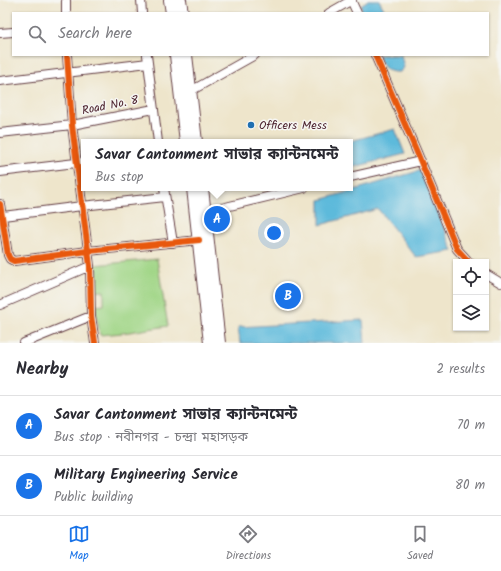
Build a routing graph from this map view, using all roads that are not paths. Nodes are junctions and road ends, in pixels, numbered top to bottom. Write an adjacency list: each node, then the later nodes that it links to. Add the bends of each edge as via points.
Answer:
1 (66, 0): 6 (street)
2 (140, 0): 7 (street)
3 (170, 0): 8 (highway)
4 (180, 0): 9 (highway)
5 (352, 0): 10 (street); 11 (street)
6 (66, 12)
7 (142, 12)
8 (172, 12)
9 (182, 12)
10 (331, 12)
11 (357, 12)
12 (12, 32): 13 (street)
13 (0, 33)
14 (67, 56): 20 (street)
15 (176, 56): 27 (highway)
16 (186, 56): 22 (highway)
17 (253, 56): 22 (street)
18 (375, 56): 29 (street)
19 (148, 59): 20 (street); 23 (street)
20 (68, 73): 21 (street); 24 (street)
21 (0, 81)
22 (190, 92): 28 (highway)
23 (154, 109): 24 (street, Road No. 8); 26 (street)
24 (72, 125): 25 (street, Road No. 8); 30 (street)
25 (0, 133)
26 (158, 139)
27 (186, 139)
28 (196, 139)
29 (421, 161): 32 (street); 46 (street, via 457,249)
30 (80, 162): 31 (street); 33 (street)
31 (0, 172)
32 (353, 176)
33 (81, 184)
34 (81, 191): 40 (street)
35 (192, 191): 43 (highway)
36 (202, 191): 41 (highway)
37 (292, 191): 41 (street)
38 (164, 192): 40 (street); 44 (street)
39 (0, 204): 42 (street)
40 (82, 206): 42 (street); 45 (street)
41 (205, 212): 55 (highway)
42 (2, 216): 45 (street, via 8,255 14,261)
43 (199, 240): 44 (street); 54 (highway)
44 (173, 243): 45 (street)
45 (88, 251): 47 (street)
46 (466, 259)
47 (90, 266): 50 (street); 51 (street)
48 (489, 276): 49 (street)
49 (501, 283)
50 (0, 305)
51 (91, 316): 52 (street); 53 (street)
52 (28, 342)
53 (94, 343)
54 (210, 343)
55 (219, 343)

